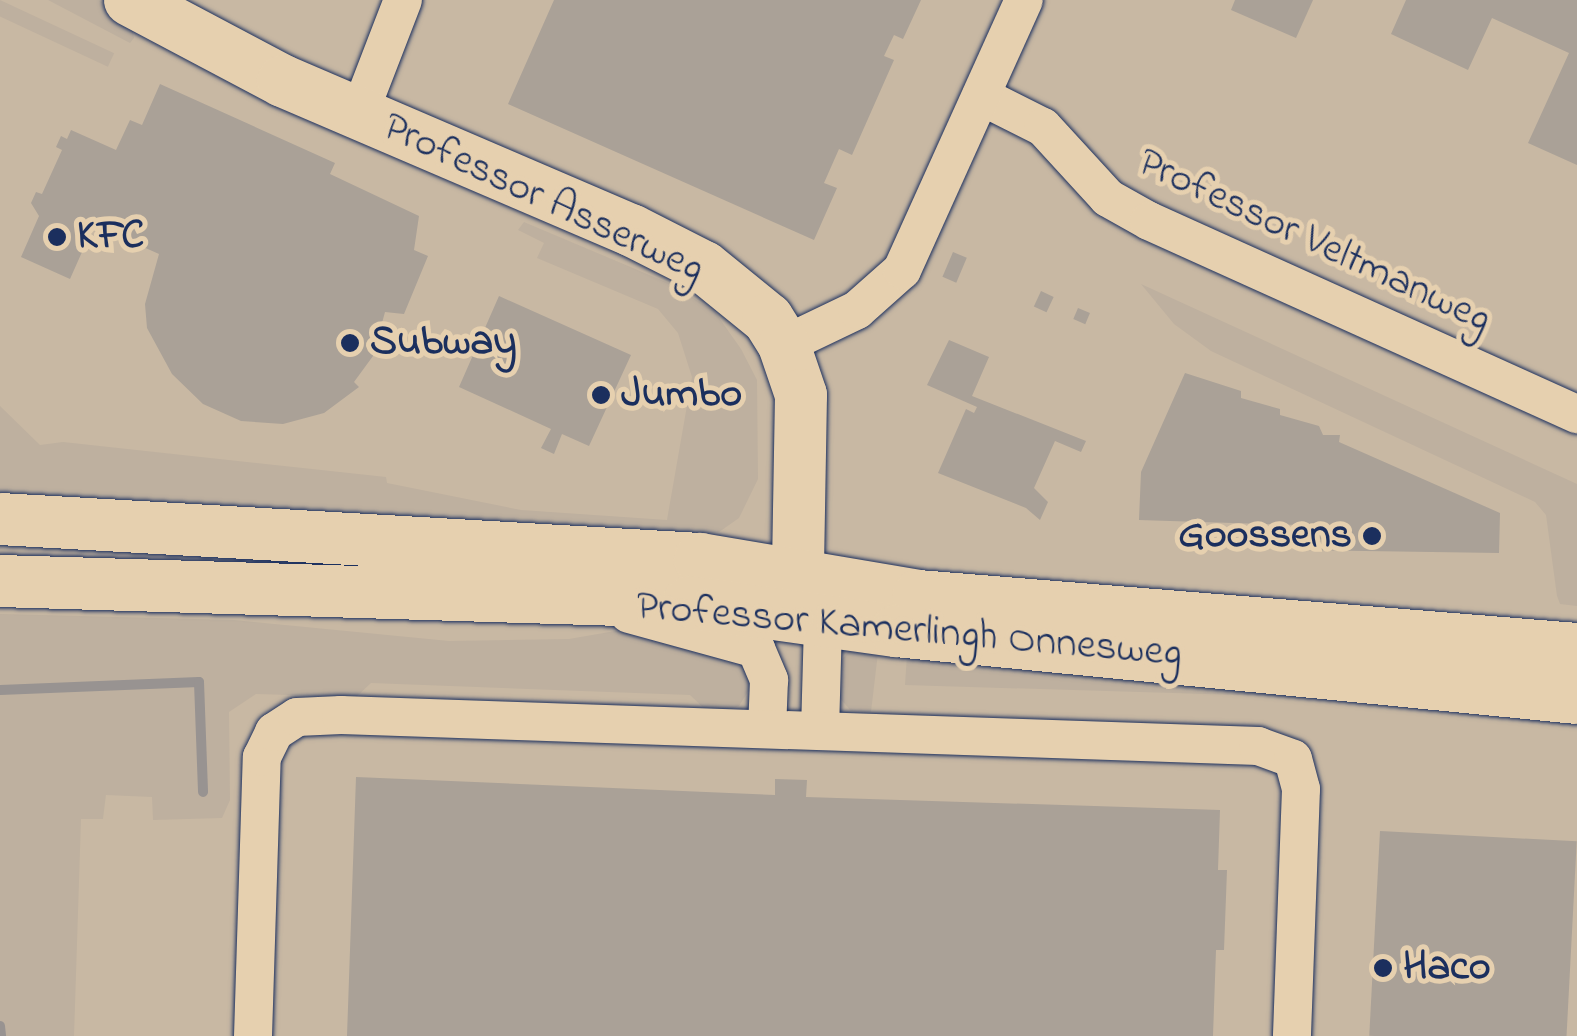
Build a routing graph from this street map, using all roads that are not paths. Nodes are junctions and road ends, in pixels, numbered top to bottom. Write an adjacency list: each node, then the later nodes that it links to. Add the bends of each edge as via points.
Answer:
1 (130, 0): 5 (main road, Professor Asserweg)
2 (403, 0): 5 (street)
3 (1024, 0): 4 (street)
4 (981, 96): 6 (street, via 902,270 886,290); 7 (street, Professor Veltmanweg, via 1043,127 1108,198 1149,221)
5 (358, 114): 6 (main road, Professor Asserweg, via 704,267 768,319)
6 (784, 344): 10 (main road, Professor Asserweg, via 801,395)
7 (1577, 414)
8 (1, 518): 10 (main road, Professor Kamerlingh Onnesweg, via 680,558)
9 (0, 581): 11 (main road, Professor Kamerlingh Onnesweg)
10 (782, 594): 11 (main road, Professor Kamerlingh Onnesweg); 12 (main road, Professor Asserweg); 13 (main road, Professor Kamerlingh Onnesweg, via 918,596)
11 (593, 603): 15 (street, via 756,649 769,680)
12 (823, 622): 14 (main road, Professor Kamerlingh Onnesweg); 16 (street)
13 (1577, 649)
14 (1577, 698)
15 (767, 729): 16 (street); 17 (street, via 297,718 274,732 262,757)
16 (820, 731): 18 (street, via 1258,746 1293,759 1300,789)
17 (253, 1036)
18 (1292, 1036)

